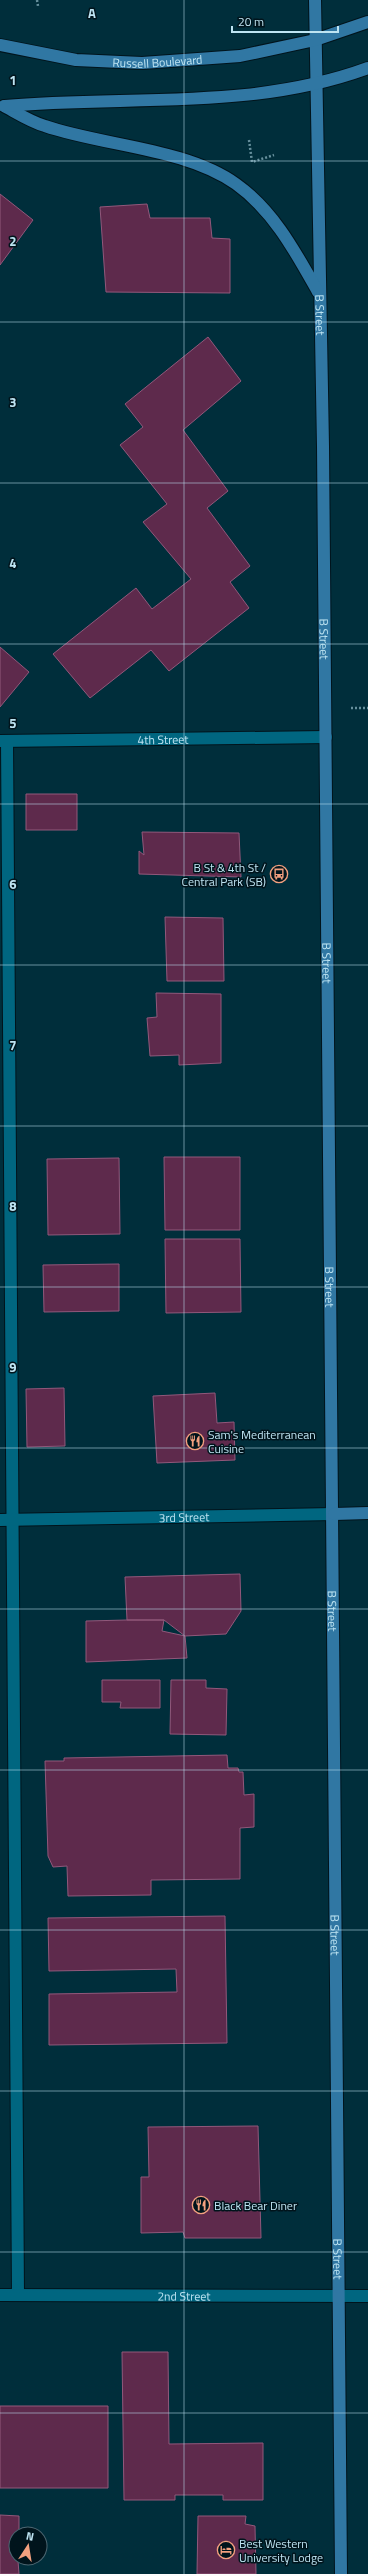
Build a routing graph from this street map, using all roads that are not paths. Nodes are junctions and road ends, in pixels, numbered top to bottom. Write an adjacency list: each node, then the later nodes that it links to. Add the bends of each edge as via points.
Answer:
1 (315, 0): 3 (street, B Street)
2 (368, 22): 3 (street, Russell Boulevard)
3 (315, 40): 4 (street, Russell Boulevard, via 240,56 142,63 76,60); 6 (street, B Street)
4 (0, 45)
5 (368, 68): 6 (street)
6 (315, 85): 7 (street, via 244,96 112,103 45,102); 8 (street, B Street)
7 (2, 106): 8 (street, via 44,126 181,159 226,177 267,213 293,247)
8 (319, 294): 9 (street, B Street)
9 (326, 737): 10 (street, 4th Street); 12 (street, B Street)
10 (3, 741): 14 (street)
11 (368, 1513): 12 (street, 3rd Street)
12 (334, 1514): 14 (street, 3rd Street); 17 (street, B Street)
13 (0, 1520): 14 (street, 3rd Street)
14 (13, 1520): 16 (street)
15 (0, 2295): 16 (street, 2nd Street)
16 (18, 2295): 17 (street, 2nd Street)
17 (340, 2296): 18 (street, 2nd Street); 19 (street, B Street)
18 (368, 2296)
19 (341, 2574)

